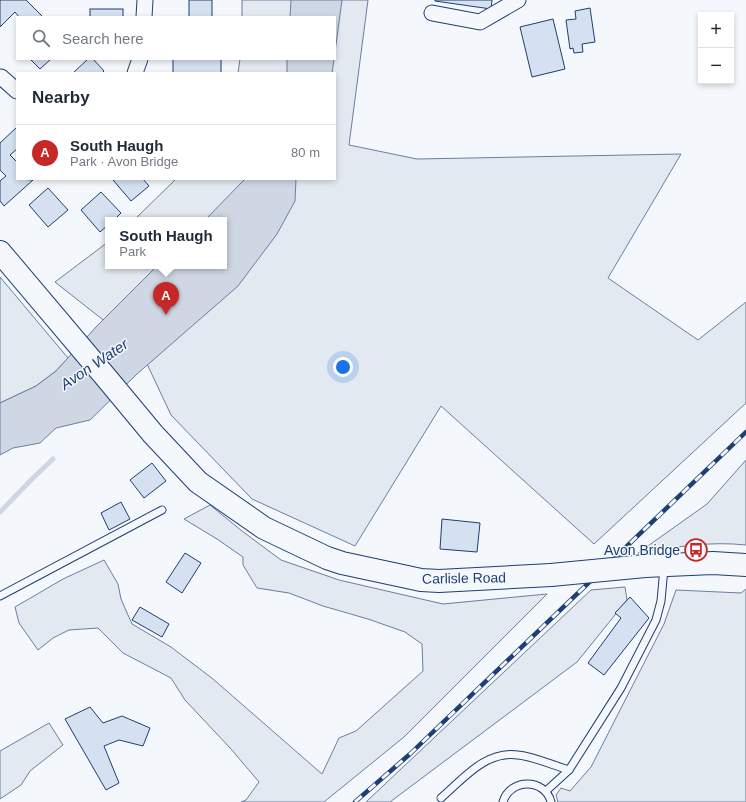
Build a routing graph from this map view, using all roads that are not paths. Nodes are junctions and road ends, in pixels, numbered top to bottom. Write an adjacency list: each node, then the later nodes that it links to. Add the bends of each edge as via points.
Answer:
1 (145, 0): 4 (street)
2 (518, 0): 3 (street, via 480,22)
3 (432, 13)
4 (144, 16)
5 (140, 60): 6 (street)
6 (135, 72)
7 (1, 77): 8 (street)
8 (16, 91)
9 (0, 252): 12 (main road, Carlisle Road, bridge, via 153,434 198,482 264,528 290,541 342,563 421,580 439,581)
10 (162, 510): 13 (lane)
11 (746, 565): 12 (main road, Carlisle Road)
12 (654, 566): 14 (lane, via 661,601 656,620 621,688)
13 (0, 596)
14 (569, 770): 15 (lane); 16 (lane, via 520,755 494,756)
15 (546, 791): 17 (lane, via 532,784 516,786 509,791); 18 (lane)
16 (440, 798)
17 (503, 802)
18 (551, 802)

